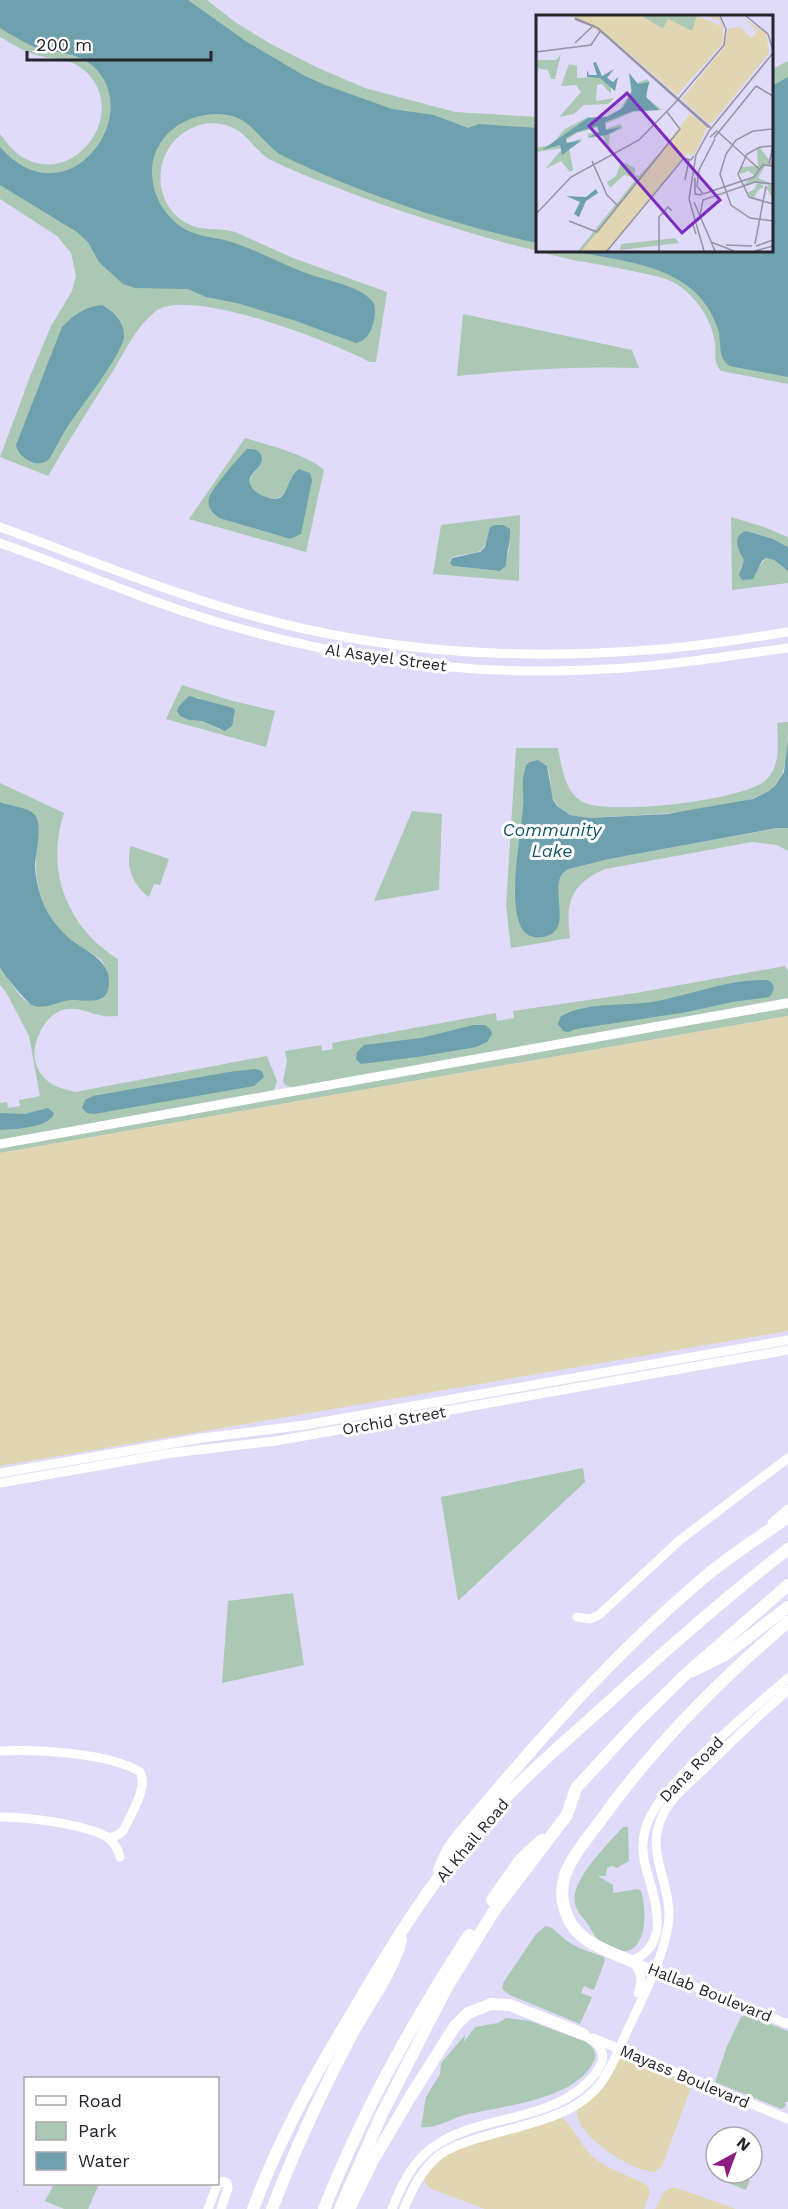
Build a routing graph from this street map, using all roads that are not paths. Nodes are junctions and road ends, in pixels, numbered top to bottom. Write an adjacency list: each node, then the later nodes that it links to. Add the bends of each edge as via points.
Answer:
1 (0, 527): 3 (street, Al Asayel Street, via 149,583 252,615 315,631 410,647 510,655 604,653)
2 (0, 543): 4 (street, Al Asayel Street, via 230,626 383,659 480,669 582,671)
3 (788, 632)
4 (788, 648)
5 (788, 1003): 6 (street)
6 (0, 1144)
7 (788, 1340): 9 (street, Orchid Street)
8 (788, 1350): 10 (street, Orchid Street)
9 (613, 1371): 10 (street); 11 (street, Orchid Street)
10 (583, 1387): 12 (street, Orchid Street)
11 (305, 1425): 12 (street); 14 (street, Orchid Street, via 193,1439)
12 (276, 1441): 15 (street, Orchid Street, via 172,1453)
13 (788, 1458): 22 (street, via 687,1534 598,1615 590,1619)
14 (0, 1473)
15 (0, 1483)
16 (788, 1509): 18 (street)
17 (788, 1517): 18 (highway)
18 (761, 1535): 32 (highway, via 688,1592 577,1699 453,1843)
19 (788, 1549): 32 (highway, Al Khail Road, via 710,1612 561,1745 480,1825)
20 (788, 1586): 24 (highway)
21 (788, 1607): 24 (highway, via 725,1655)
22 (577, 1617)
23 (788, 1622): 34 (highway, via 719,1684 649,1757 566,1872 562,1898 574,1929 594,1946)
24 (686, 1674): 30 (highway, via 576,1788 570,1808)
25 (788, 1678): 34 (street, Dana Road, via 690,1768 650,1815 643,1848 656,1903 657,1929 649,1949)
26 (788, 1690): 35 (street, Dana Road, via 696,1776 663,1815 655,1848 669,1918)
27 (0, 1752): 29 (street, via 77,1755 137,1770 143,1777 143,1788)
28 (0, 1817): 31 (street, via 52,1822)
29 (125, 1827): 31 (street, via 118,1836); 31 (street, via 120,1857)
30 (552, 1834): 47 (highway, via 521,1859 433,1992 370,2107); 48 (highway, via 494,1911 442,1995 381,2116)
31 (108, 1838)
32 (436, 1882): 33 (highway, Al Khail Road)
33 (404, 1928): 45 (highway, Al Khail Road, via 308,2088); 46 (highway, via 394,1960 329,2079)
34 (631, 1961): 35 (street, Hallab Boulevard); 36 (street, Dana Road, via 641,1977)
35 (654, 1970): 36 (street, Dana Road); 37 (street, Hallab Boulevard)
36 (636, 2012): 39 (street, Dana Road)
37 (788, 2024)
38 (583, 2034): 39 (street, Mayass Boulevard); 49 (highway, via 510,2005 485,2005 468,2013 455,2026 412,2094); 50 (street, via 597,2043 603,2056 587,2082 571,2096 551,2105 438,2143 409,2173)
39 (619, 2049): 40 (street, Mayass Boulevard); 51 (street, Dana Road, via 598,2087 573,2108 444,2152 422,2174)
40 (788, 2119)
41 (219, 2183): 44 (street, via 228,2184)
42 (217, 2185): 43 (street)
43 (208, 2209)
44 (221, 2209)
45 (254, 2209)
46 (272, 2209)
47 (324, 2209)
48 (340, 2209)
49 (349, 2209)
50 (392, 2209)
51 (404, 2209)

